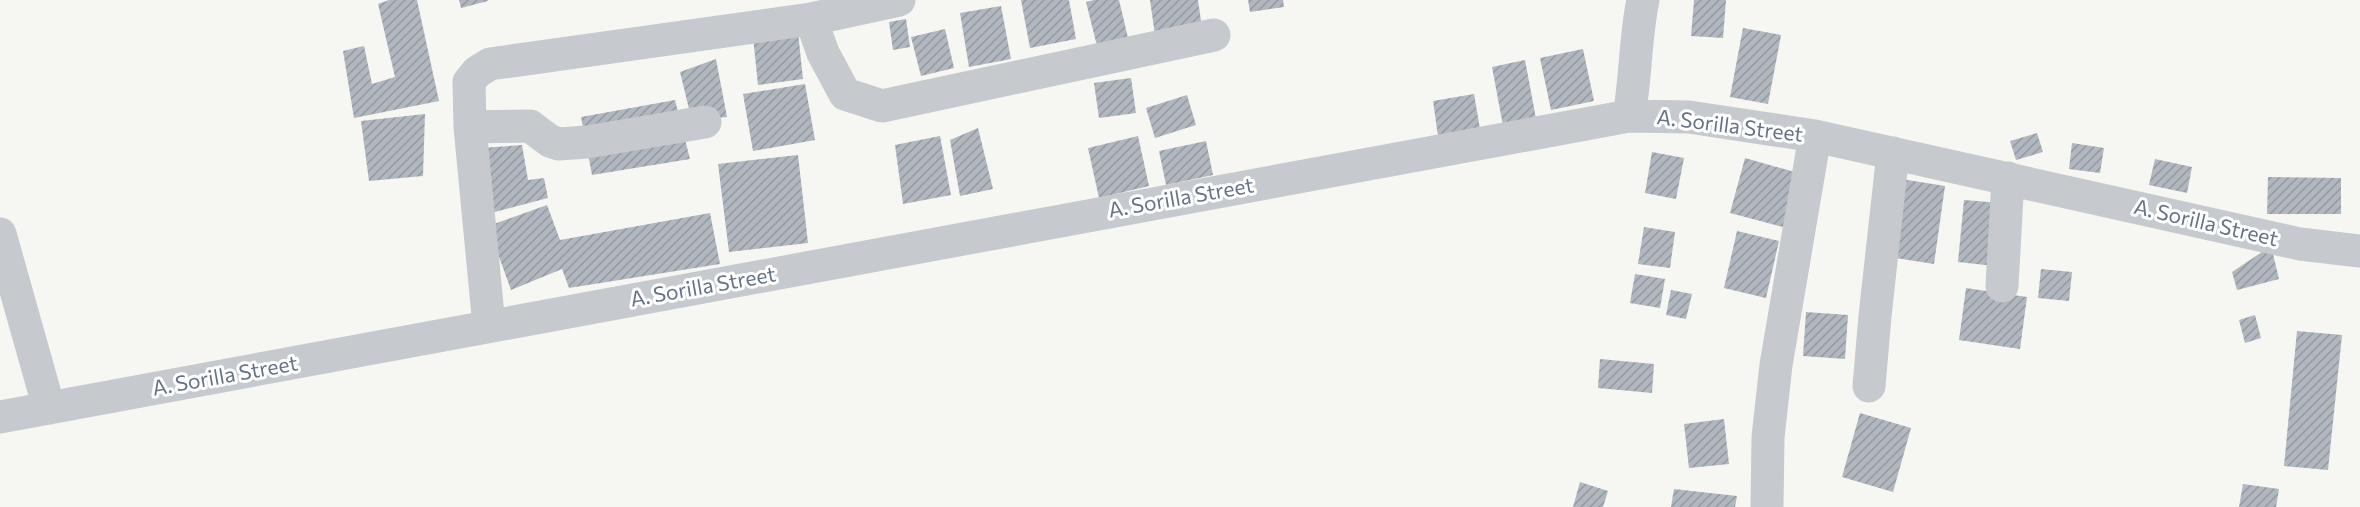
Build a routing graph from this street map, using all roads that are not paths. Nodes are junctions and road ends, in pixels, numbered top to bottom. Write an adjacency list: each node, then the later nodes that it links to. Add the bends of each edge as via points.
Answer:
1 (899, 0): 3 (street)
2 (1643, 0): 5 (street)
3 (811, 19): 4 (street, via 844,94 882,106); 7 (street, via 490,64 469,82)
4 (1214, 35)
5 (1629, 116): 8 (street, A. Sorilla Street, via 1689,117); 14 (street, A. Sorilla Street)
6 (705, 122): 7 (street, via 560,144 530,126)
7 (470, 127): 14 (street)
8 (1815, 136): 9 (street, A. Sorilla Street); 18 (street, via 1776,365 1768,437)
9 (1893, 153): 10 (street, A. Sorilla Street); 15 (street)
10 (2008, 178): 12 (street, A. Sorilla Street, via 2300,244); 13 (street)
11 (0, 234): 16 (street)
12 (2360, 251)
13 (2002, 286)
14 (489, 326): 16 (street, A. Sorilla Street)
15 (1869, 386)
16 (49, 408): 17 (street, A. Sorilla Street)
17 (0, 417)
18 (1767, 507)

